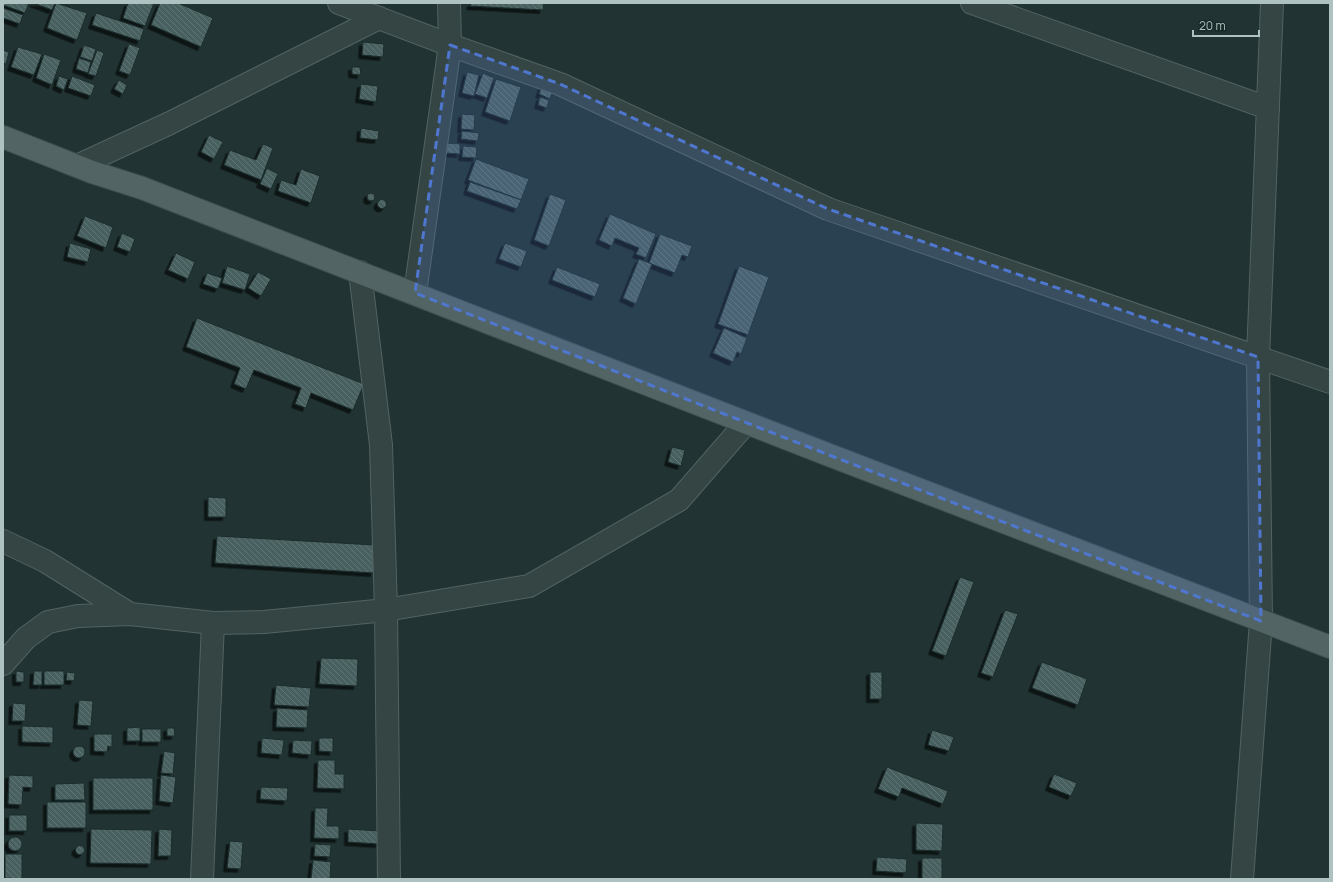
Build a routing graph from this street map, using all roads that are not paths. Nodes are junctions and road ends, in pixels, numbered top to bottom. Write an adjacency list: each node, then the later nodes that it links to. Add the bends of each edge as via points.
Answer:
1 (339, 3): 5 (street)
2 (449, 3): 6 (street)
3 (972, 3): 7 (street)
4 (1272, 3): 7 (street)
5 (379, 18): 6 (street); 9 (street, via 170,123)
6 (450, 45): 11 (street); 12 (street, via 560,84 828,209)
7 (1268, 108): 12 (street)
8 (3, 137): 9 (main road)
9 (77, 166): 10 (main road, via 142,188)
10 (360, 272): 11 (main road); 16 (street, via 381,445)
11 (415, 293): 14 (main road)
12 (1258, 357): 13 (street); 18 (street)
13 (1330, 382)
14 (746, 423): 16 (street, via 680,500 529,586); 18 (main road)
15 (3, 541): 17 (street, via 45,561)
16 (386, 610): 19 (street, via 264,622); 23 (street)
17 (130, 614): 19 (street); 21 (street, via 78,616 48,622 26,638)
18 (1261, 621): 20 (main road); 24 (street)
19 (213, 624): 22 (street)
20 (1330, 647)
21 (3, 664)
22 (202, 879)
23 (389, 879)
24 (1242, 879)

